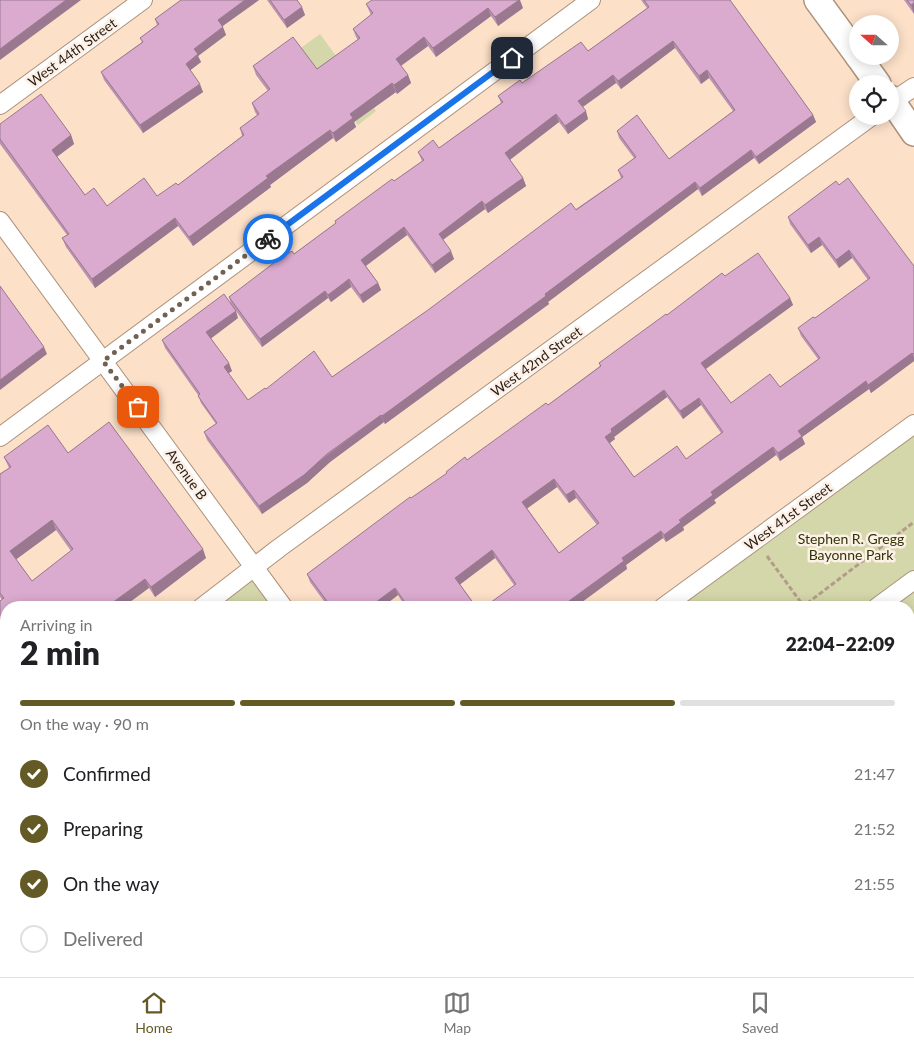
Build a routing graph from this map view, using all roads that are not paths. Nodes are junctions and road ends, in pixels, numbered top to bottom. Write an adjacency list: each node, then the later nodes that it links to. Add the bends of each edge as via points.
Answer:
1 (143, 0): 7 (street, West 44th Street)
2 (591, 0): 12 (street)
3 (817, 0): 4 (main road)
4 (849, 44)
5 (914, 87): 6 (street)
6 (899, 93)
7 (0, 105)
8 (899, 112): 10 (main road)
9 (860, 125): 15 (street, West 42nd Street)
10 (914, 133)
11 (0, 220): 12 (street, Avenue B)
12 (103, 361): 14 (street); 15 (street, Avenue B)
13 (914, 424): 19 (street, West 41st Street)
14 (0, 437)
15 (254, 566): 17 (street, West 42nd Street); 18 (street, Avenue B)
16 (914, 580): 20 (street)
17 (210, 601)
18 (279, 601)
19 (672, 601)
20 (886, 601)

